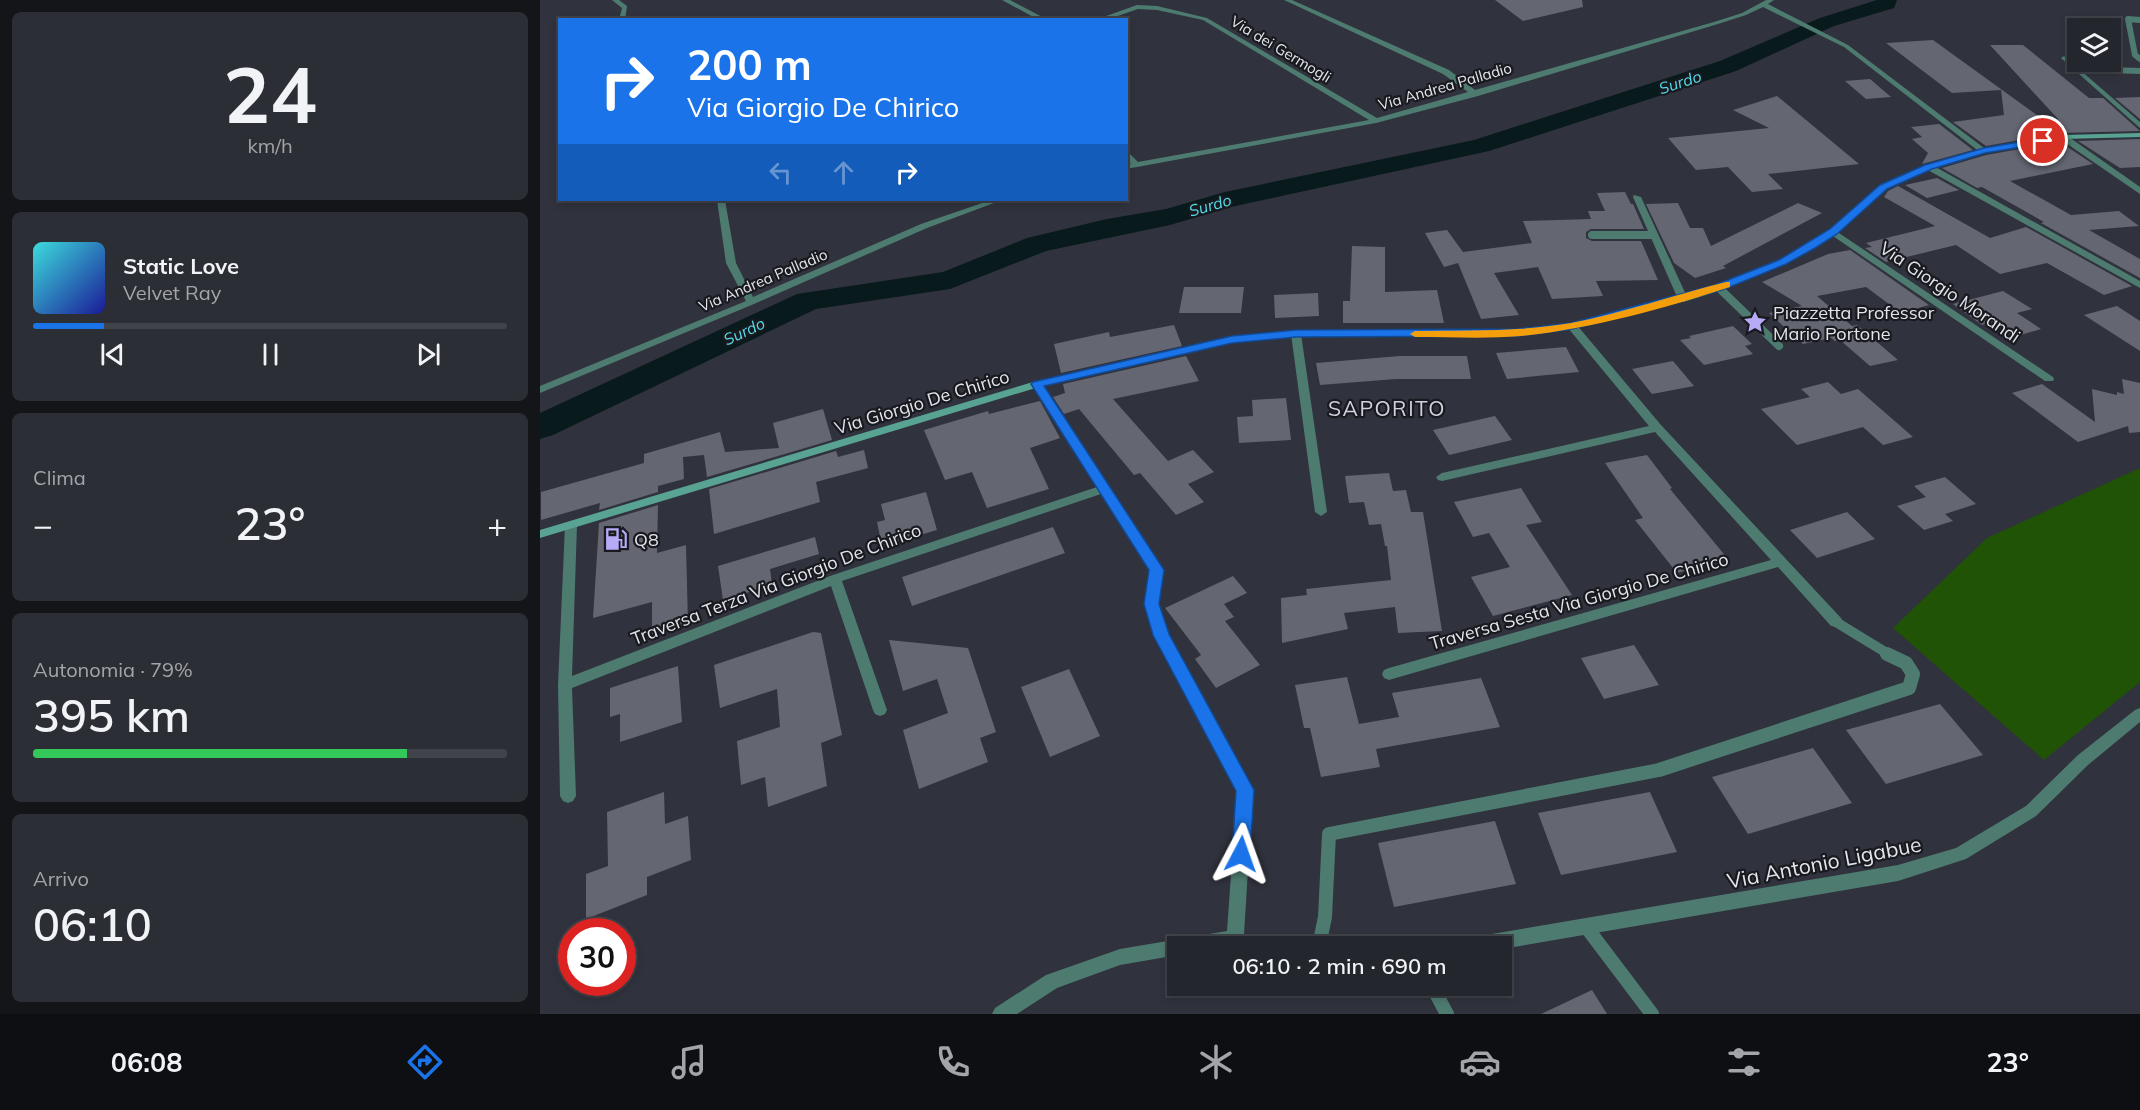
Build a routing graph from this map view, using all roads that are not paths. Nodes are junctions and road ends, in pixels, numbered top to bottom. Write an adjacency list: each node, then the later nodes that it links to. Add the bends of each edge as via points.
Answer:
1 (615, 0): 5 (street, via 625,7)
2 (1005, 0): 6 (street)
3 (1287, 0): 15 (street, via 1446,72)
4 (1767, 2): 15 (street, Via Andrea Palladio, via 1716,23); 20 (street, via 1846,46)
5 (622, 18)
6 (1041, 18)
7 (1104, 18): 16 (street, Via dei Germogli, via 1137,8 1158,8 1205,19)
8 (2140, 20): 10 (lane, via 2128,19 2135,55)
9 (2064, 58): 11 (street)
10 (2140, 59)
11 (2067, 61)
12 (2121, 70): 13 (lane)
13 (2140, 71)
14 (2079, 72): 17 (street)
15 (1475, 94): 16 (street, Via Andrea Palladio)
16 (1376, 122): 22 (street, Via Andrea Palladio)
17 (2140, 126)
18 (2140, 135): 19 (main road, Via Giorgio De Chirico)
19 (2063, 137): 20 (main road, Via Giorgio De Chirico); 25 (street)
20 (1984, 150): 24 (main road, Via Giorgio De Chirico)
21 (1128, 155): 22 (street)
22 (1136, 165): 23 (street, Via Andrea Palladio)
23 (1128, 167)
24 (1929, 167): 29 (main road, Via Giorgio De Chirico, via 1883,187); 32 (street)
25 (2140, 191)
26 (1637, 197): 31 (street)
27 (721, 201): 35 (street, via 731,263)
28 (995, 201): 35 (street, Via Andrea Palladio, via 924,226)
29 (1833, 232): 33 (main road, Via Giorgio De Chirico, via 1782,262); 39 (street, Via Giorgio Morandi)
30 (1592, 235): 31 (lane)
31 (1653, 235): 34 (street)
32 (2140, 285)
33 (1719, 288): 34 (main road, Via Giorgio De Chirico); 38 (lane)
34 (1683, 298): 36 (main road, Via Giorgio De Chirico)
35 (751, 302): 41 (street, Via Andrea Palladio)
36 (1572, 326): 37 (main road, Via Giorgio De Chirico, via 1518,333); 42 (street)
37 (1296, 334): 40 (main road, Via Giorgio De Chirico, via 1232,340); 45 (street)
38 (1779, 346)
39 (2049, 379)
40 (1037, 384): 44 (street); 46 (main road, Via Giorgio De Chirico)
41 (540, 390)
42 (1657, 428): 43 (street); 48 (street)
43 (1442, 477)
44 (1104, 489): 49 (street, Traversa Terza Via Giorgio De Chirico); 57 (street, via 1156,570 1152,604 1161,635 1245,790)
45 (1321, 512)
46 (571, 525): 47 (main road, Via Giorgio De Chirico); 52 (street)
47 (540, 534)
48 (1779, 562): 50 (street); 51 (street, Traversa Sesta Via Giorgio De Chirico)
49 (835, 579): 52 (street, Traversa Terza Via Giorgio De Chirico); 53 (street)
50 (1836, 622): 58 (lane, via 1906,663 1913,674 1910,688 1659,770 1329,834)
51 (1389, 674)
52 (565, 686): 55 (street)
53 (880, 710)
54 (2140, 714): 56 (street, Via Antonio Ligabue, via 2083,760 2031,811 1960,854 1898,873)
55 (568, 796)
56 (1587, 928): 59 (street, Via Antonio Ligabue); 64 (lane)
57 (1241, 936)
58 (1321, 936)
59 (1512, 939)
60 (1167, 949): 62 (street, via 1119,957 1053,981)
61 (1437, 996): 63 (lane)
62 (1001, 1014)
63 (1447, 1014)
64 (1652, 1014)

